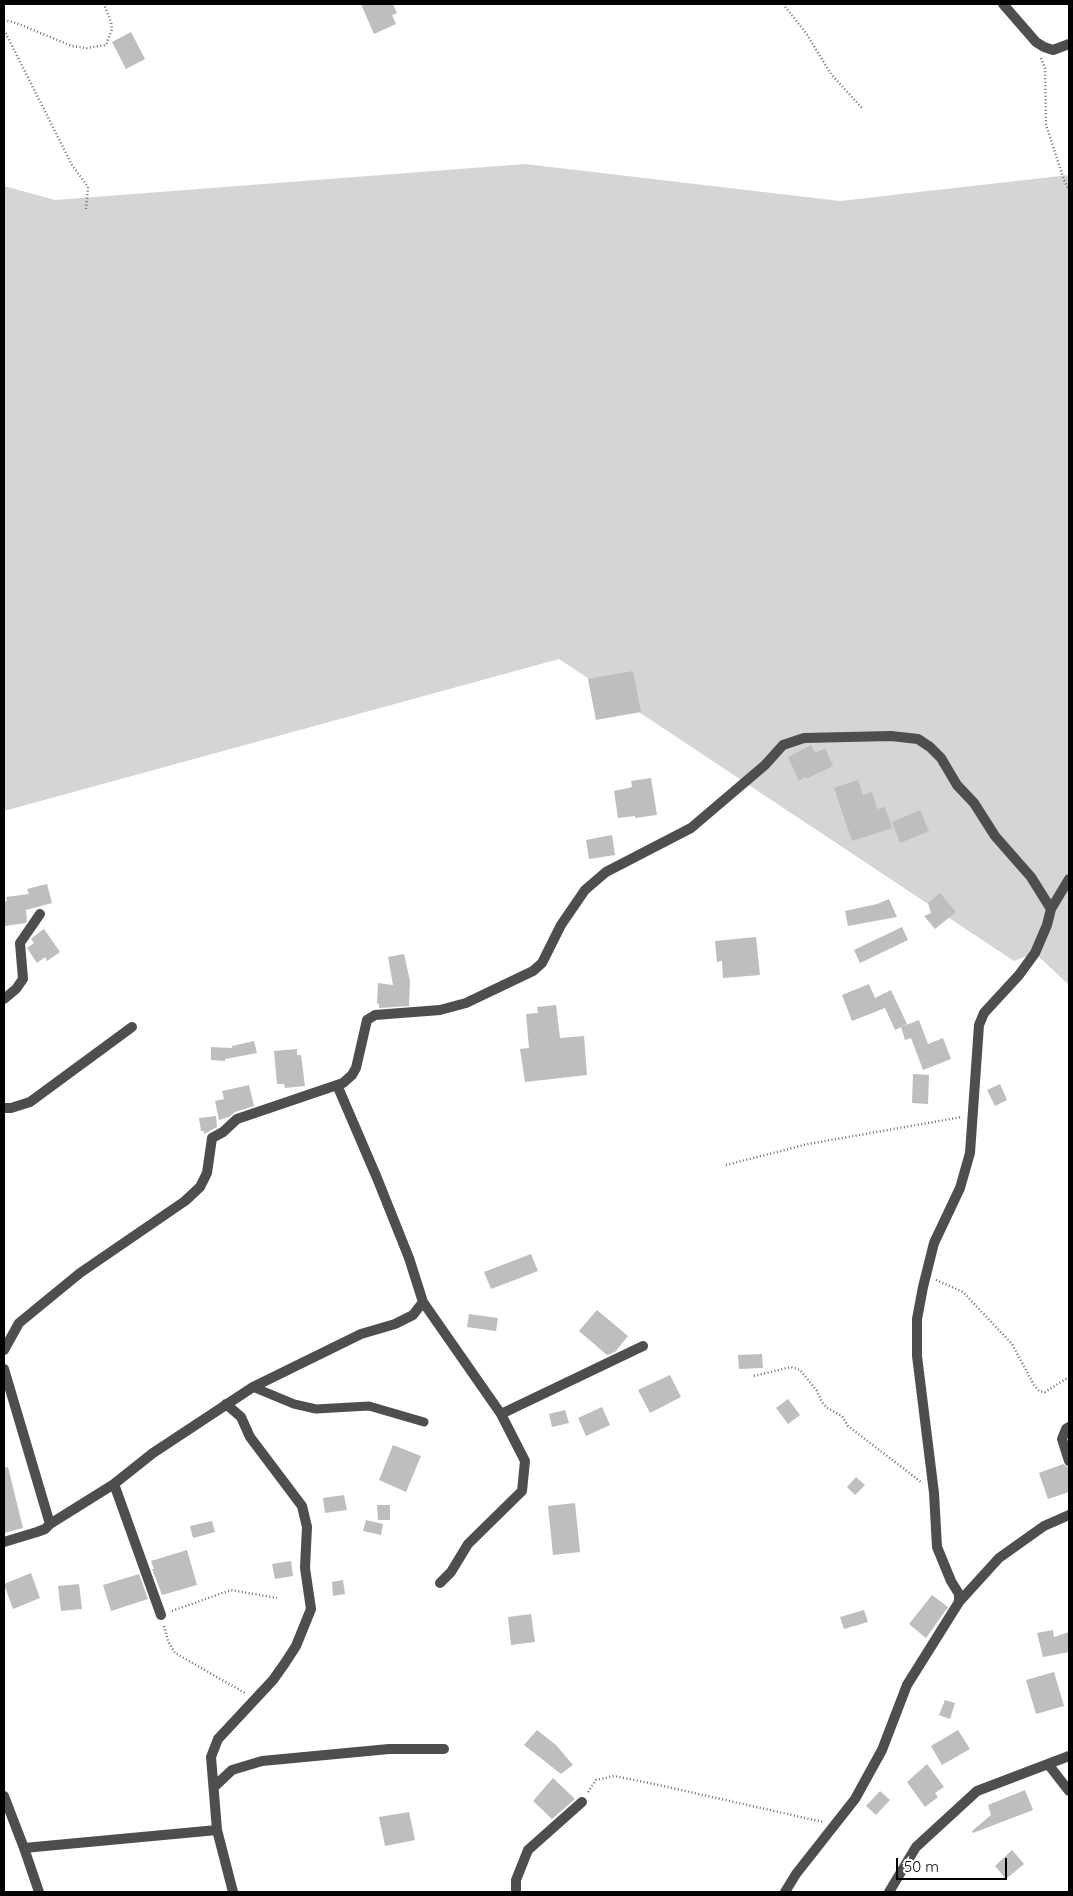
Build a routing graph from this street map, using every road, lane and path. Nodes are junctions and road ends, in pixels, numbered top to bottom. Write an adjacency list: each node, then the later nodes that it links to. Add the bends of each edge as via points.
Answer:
1 (104, 4): 4 (path, via 112,29 106,45 72,46)
2 (783, 4): 8 (path, via 806,33 831,74)
3 (1003, 4): 6 (street)
4 (4, 20)
5 (4, 30): 10 (path, via 72,164 88,187)
6 (1036, 42): 7 (street, via 1053,50); 9 (path, via 1045,68 1046,125)
7 (1069, 44)
8 (862, 108)
9 (1069, 190)
10 (86, 209)
11 (1069, 880): 12 (street)
12 (1051, 909): 16 (street, via 1031,877 930,747 918,739 891,736 804,738 784,746 691,828 606,872 585,890 561,925 542,963 533,971 466,1003 440,1010 385,1013 368,1020 356,1068 352,1076); 18 (street, via 1035,953 984,1013 979,1025)
13 (40, 914): 14 (street, via 20,943 23,979)
14 (4, 999)
15 (132, 1027): 17 (street, via 30,1102)
16 (337, 1085): 21 (street, via 409,1258); 23 (street, via 237,1119 212,1138 207,1173 200,1186 185,1201 80,1273 19,1323)
17 (4, 1108)
18 (973, 1115): 19 (path, via 808,1144); 20 (street, via 970,1153 960,1188 934,1243)
19 (726, 1165)
20 (926, 1275): 26 (path, via 963,1292 1012,1344 1039,1391 1045,1392); 34 (street, via 917,1319 917,1356)
21 (423, 1302): 27 (street, via 413,1315 361,1334); 29 (street)
22 (643, 1346): 29 (street)
23 (4, 1350)
24 (4, 1369): 36 (street)
25 (754, 1376): 34 (path, via 791,1367 800,1370 827,1408 842,1416 848,1426)
26 (1069, 1377)
27 (253, 1387): 28 (street); 30 (lane, via 294,1404 316,1409 369,1406)
28 (226, 1404): 33 (street, via 153,1453); 42 (street, via 241,1416 250,1437 302,1506 307,1527 305,1568 310,1609 296,1646 273,1680)
29 (501, 1414): 38 (street, via 525,1461 522,1491 468,1544)
30 (424, 1422)
31 (1069, 1427): 32 (street, via 1062,1440)
32 (1069, 1461)
33 (114, 1484): 36 (street); 41 (street)
34 (934, 1492): 40 (street, via 937,1546 959,1594)
35 (1069, 1515): 40 (street, via 1044,1526 999,1558)
36 (50, 1524): 37 (street, via 37,1532)
37 (4, 1542)
38 (440, 1584)
39 (277, 1598): 41 (path, via 231,1590)
40 (959, 1602): 50 (street, via 907,1685 882,1750 855,1799)
41 (162, 1617): 42 (path, via 168,1641 176,1653)
42 (255, 1699): 46 (street, via 218,1739 211,1756)
43 (444, 1749): 46 (street, via 389,1749 262,1761 232,1770)
44 (1069, 1756): 45 (street)
45 (1048, 1764): 47 (street); 57 (street, via 977,1791 916,1847)
46 (214, 1787): 51 (street)
47 (1069, 1791)
48 (4, 1796): 52 (street)
49 (582, 1802): 50 (path, via 596,1780 614,1776); 55 (street, via 528,1850 516,1880)
50 (835, 1825): 56 (street)
51 (217, 1830): 52 (street); 54 (street)
52 (24, 1848): 53 (street)
53 (38, 1892)
54 (233, 1892)
55 (516, 1892)
56 (785, 1892)
57 (889, 1892)

